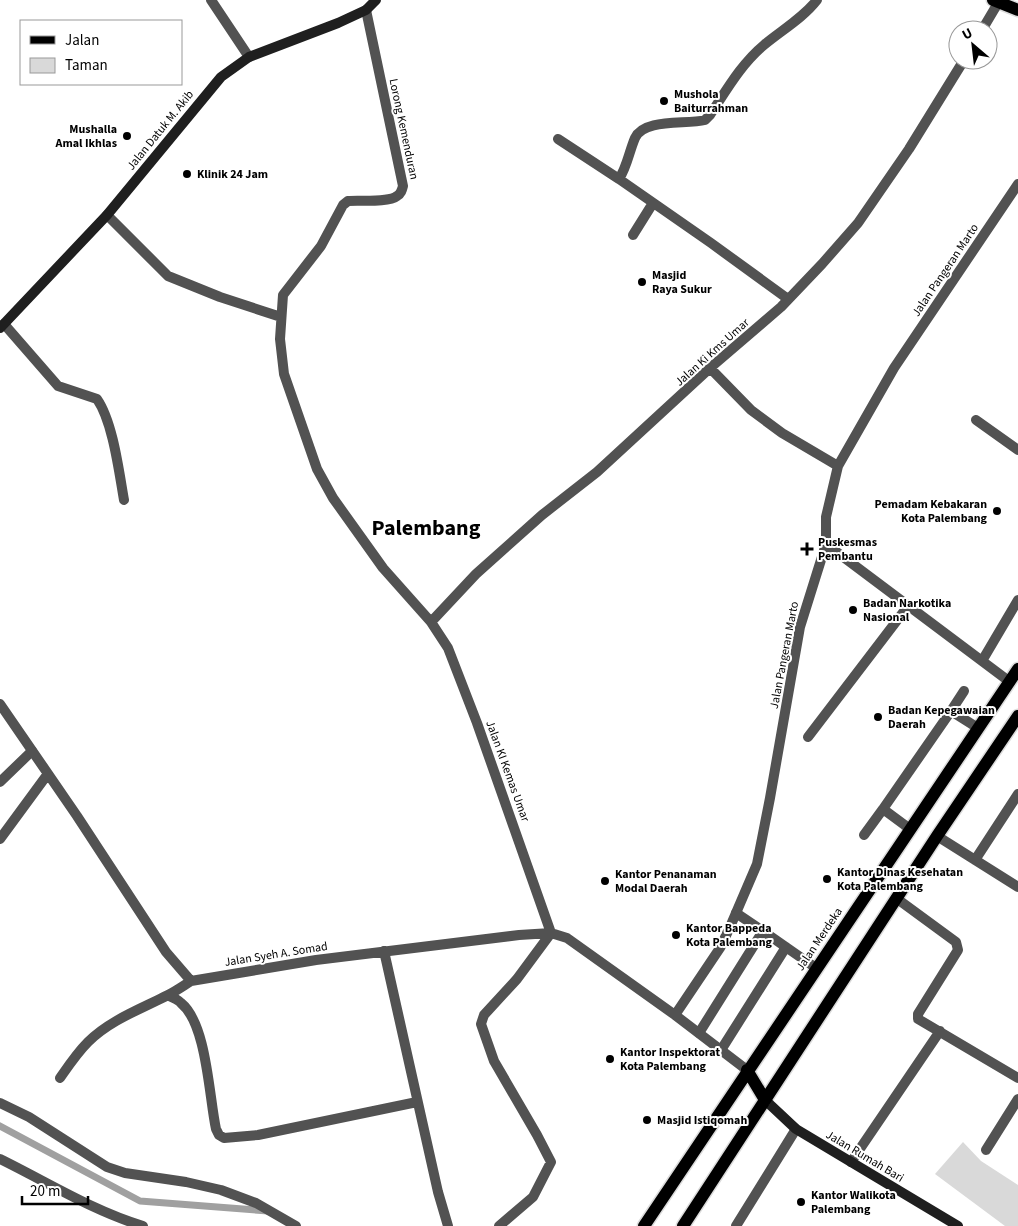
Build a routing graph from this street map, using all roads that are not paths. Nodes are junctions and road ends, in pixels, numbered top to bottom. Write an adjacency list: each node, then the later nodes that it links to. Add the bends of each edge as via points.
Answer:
1 (211, 0): 8 (street)
2 (376, 0): 5 (street, Jalan Datuk M. Akib)
3 (817, 0): 11 (street, via 763,45 705,120 641,130)
4 (996, 1): 6 (main road); 7 (street)
5 (366, 10): 8 (street, Jalan Datuk M. Akib); 17 (street, Lorong Kemenduran, via 402,192 390,199 348,201 343,205 321,246 283,295)
6 (1018, 10)
7 (987, 20)
8 (250, 57): 14 (street, Jalan Datuk M. Akib, via 221,77)
9 (958, 70): 16 (street, Jalan Ki Kms Umar, via 910,150 858,223)
10 (558, 139): 11 (street)
11 (618, 179): 13 (street)
12 (1018, 184): 22 (street, Jalan Pangeran Marto, via 894,368)
13 (654, 203): 15 (street); 16 (street)
14 (107, 215): 17 (street, via 168,276); 18 (street, Jalan Datuk M. Akib)
15 (633, 236)
16 (788, 299): 19 (street, Jalan Ki Kms Umar)
17 (281, 318): 27 (street, Lorong Kemenduran, via 284,374 317,469 333,498 383,568)
18 (2, 326): 23 (street, via 58,386 97,399 101,404)
19 (710, 368): 22 (street, via 751,410 782,433); 27 (street, Jalan Ki Kms Umar, via 597,472 542,515 476,574)
20 (976, 420): 21 (street)
21 (1018, 450)
22 (838, 466): 24 (street, Jalan Pangeran Marto, via 826,517)
23 (124, 500)
24 (826, 544): 26 (street); 49 (street, Jalan Pangeran Marto, via 800,627 756,864)
25 (1018, 600): 28 (street)
26 (908, 606): 28 (street); 36 (street)
27 (431, 622): 51 (street, Jalan KI Kemas Umar, via 448,648 477,723)
28 (982, 661): 30 (street)
29 (1018, 669): 30 (main road, Jalan Merdeka)
30 (1010, 682): 35 (main road, Jalan Merdeka)
31 (964, 691): 33 (street)
32 (0, 704): 37 (street)
33 (951, 711): 35 (street); 41 (street)
34 (1018, 716): 44 (main road)
35 (978, 728): 42 (main road, Jalan Merdeka)
36 (808, 737)
37 (32, 751): 38 (street); 39 (street)
38 (47, 775): 45 (street); 55 (street, via 166,952)
39 (0, 782)
40 (1018, 794): 46 (street)
41 (883, 809): 42 (street); 43 (street)
42 (910, 829): 54 (main road, Jalan Merdeka)
43 (864, 835)
44 (937, 836): 46 (street); 48 (main road)
45 (0, 839)
46 (975, 860): 47 (street)
47 (1018, 887)
48 (896, 898): 58 (street, via 958,946 917,1016); 65 (main road)
49 (736, 913): 50 (street); 57 (street, Jalan Pangeran Marto, via 720,948)
50 (763, 932): 52 (street); 59 (street)
51 (551, 933): 53 (street, Jalan Syeh A. Somad); 57 (street, Jalan Syeh A. Somad, via 567,938); 75 (street, via 517,979 484,1015 481,1024 494,1060 551,1162 533,1197)
52 (786, 947): 54 (street); 60 (street)
53 (384, 951): 55 (street, Jalan Syeh A. Somad); 66 (street)
54 (816, 968): 61 (main road, Jalan Merdeka)
55 (191, 981): 56 (street)
56 (168, 995): 62 (street, via 90,1040); 66 (street, via 181,1002 193,1020 203,1052 216,1129 224,1138 258,1135)
57 (675, 1015): 59 (street, Jalan Syeh A. Somad)
58 (940, 1031): 63 (street); 71 (street)
59 (700, 1033): 60 (street, Jalan Syeh A. Somad)
60 (721, 1050): 61 (street, Jalan Syeh A. Somad)
61 (748, 1070): 65 (main road); 76 (main road, Jalan Merdeka)
62 (60, 1078)
63 (1018, 1078)
64 (1018, 1099): 69 (street)
65 (765, 1100): 68 (street, Jalan Rumah Bari); 77 (main road)
66 (417, 1102): 74 (street)
67 (0, 1103): 73 (street, via 29,1117 107,1167 221,1190 256,1203)
68 (796, 1129): 71 (street, Jalan Rumah Bari); 78 (street)
69 (986, 1150)
70 (0, 1159): 72 (street, via 124,1220)
71 (851, 1162): 79 (street, Jalan Rumah Bari)
72 (144, 1226)
73 (296, 1226)
74 (448, 1226)
75 (500, 1226)
76 (644, 1226)
77 (683, 1226)
78 (736, 1226)
79 (958, 1226)

